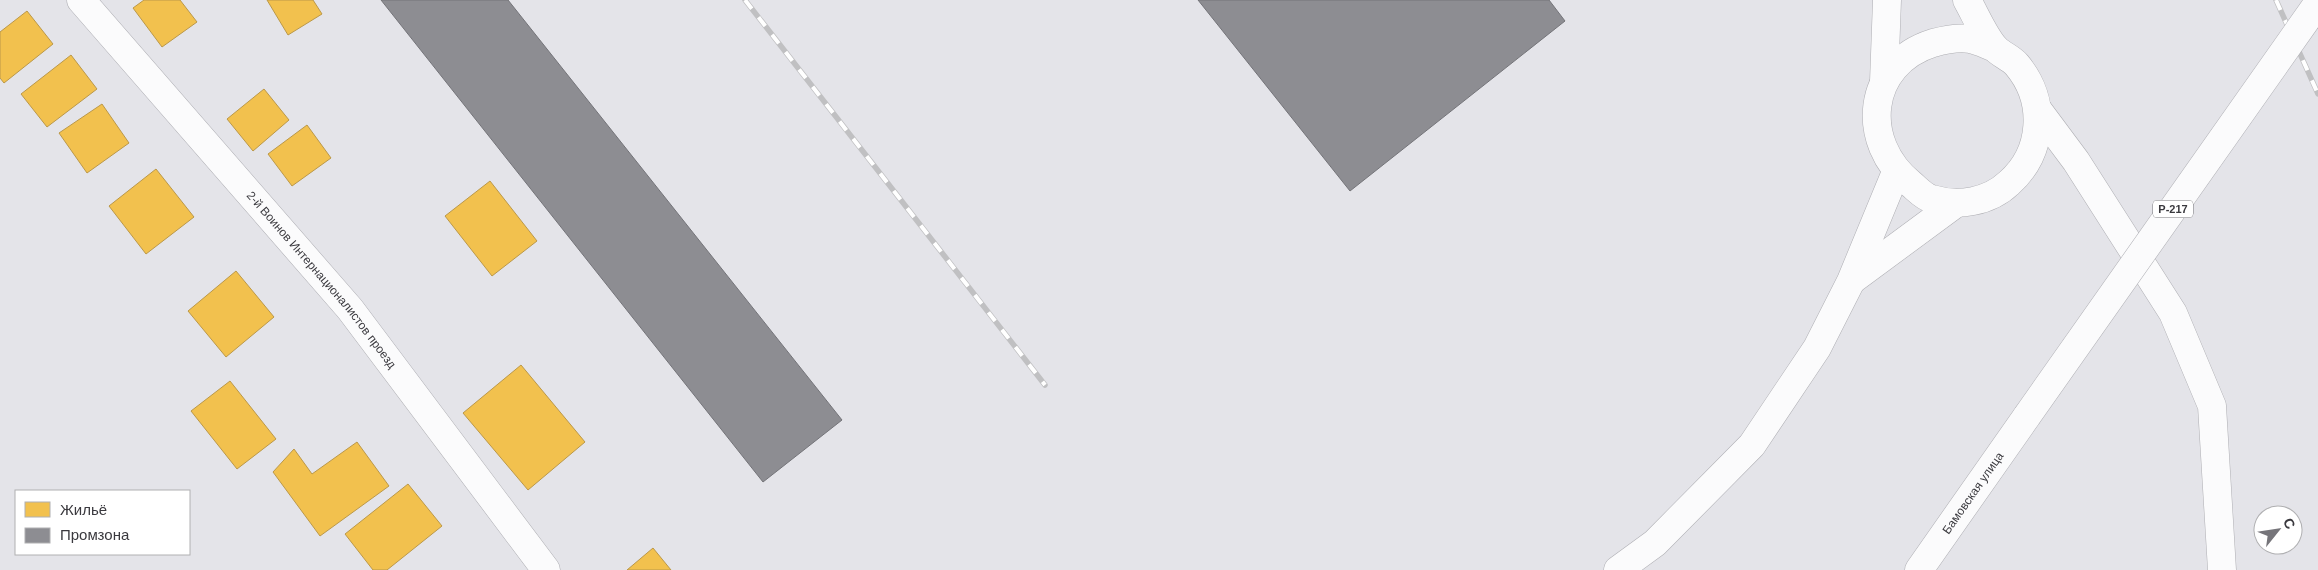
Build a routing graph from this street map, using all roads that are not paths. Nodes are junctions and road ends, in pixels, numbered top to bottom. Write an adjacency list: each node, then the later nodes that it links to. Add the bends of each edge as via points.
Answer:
1 (81, 0): 13 (main road, 2-й Воинов Интернационалистов проезд, via 350,309)
2 (1887, 0): 6 (main road)
3 (1967, 0): 5 (main road)
4 (2318, 3): 15 (main road, Бамовская улица / Р-217, bridge)
5 (1995, 48): 6 (main road, via 1970,39 1937,42 1921,47 1900,61); 7 (main road, via 2016,64 2031,85)
6 (1884, 82): 10 (main road, via 1876,103 1876,116 1883,146)
7 (2038, 110): 8 (main road); 9 (main road, via 2038,133)
8 (2076, 161): 9 (main road); 16 (main road, via 2173,313 2212,406)
9 (2026, 165): 11 (main road, via 2002,190 1982,200)
10 (1896, 172): 11 (main road, via 1929,199); 12 (main road)
11 (1956, 204): 12 (main road)
12 (1851, 281): 14 (main road, via 1817,348 1752,446 1655,543)
13 (546, 570)
14 (1618, 570)
15 (1919, 570)
16 (2222, 570)

